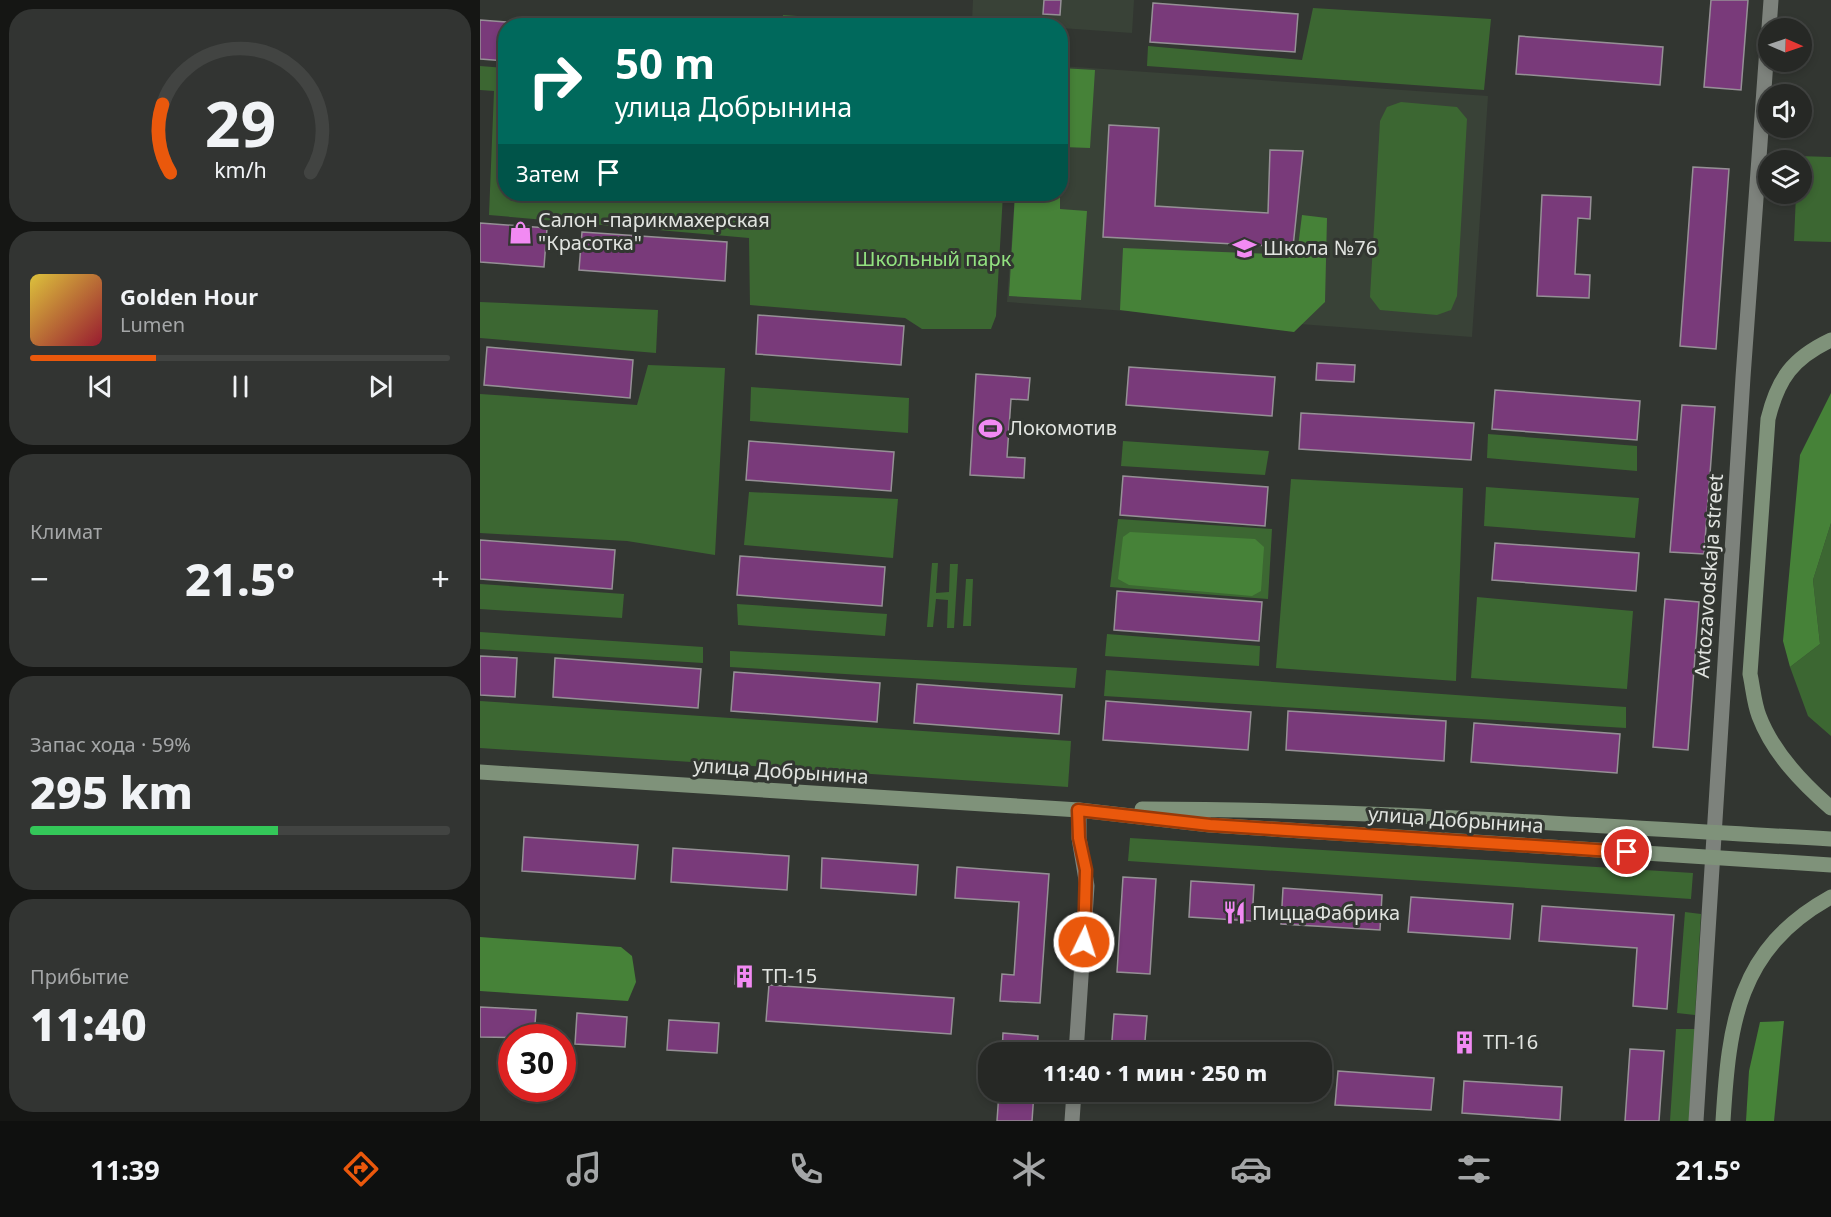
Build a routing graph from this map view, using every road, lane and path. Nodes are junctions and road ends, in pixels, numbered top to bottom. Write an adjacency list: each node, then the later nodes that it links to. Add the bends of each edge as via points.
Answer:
1 (1771, 0): 2 (street)
2 (1770, 18)
3 (1765, 72): 14 (street, Avtozavodskaja street)
4 (1831, 340): 6 (main road, via 1795,362 1774,395 1765,439 1750,674 1759,716 1780,756)
5 (480, 772): 7 (main road, улица Добрынина)
6 (1831, 808)
7 (1078, 810): 8 (main road, улица Добрынина, via 1210,809); 9 (main road, улица Добрынина, via 1210,825); 11 (street, via 1087,886)
8 (1831, 839)
9 (1831, 865)
10 (1831, 897): 15 (main road, via 1791,924 1766,952 1745,986 1732,1027)
11 (1077, 1042)
12 (1073, 1102): 13 (street)
13 (1072, 1121)
14 (1696, 1121)
15 (1723, 1121)

